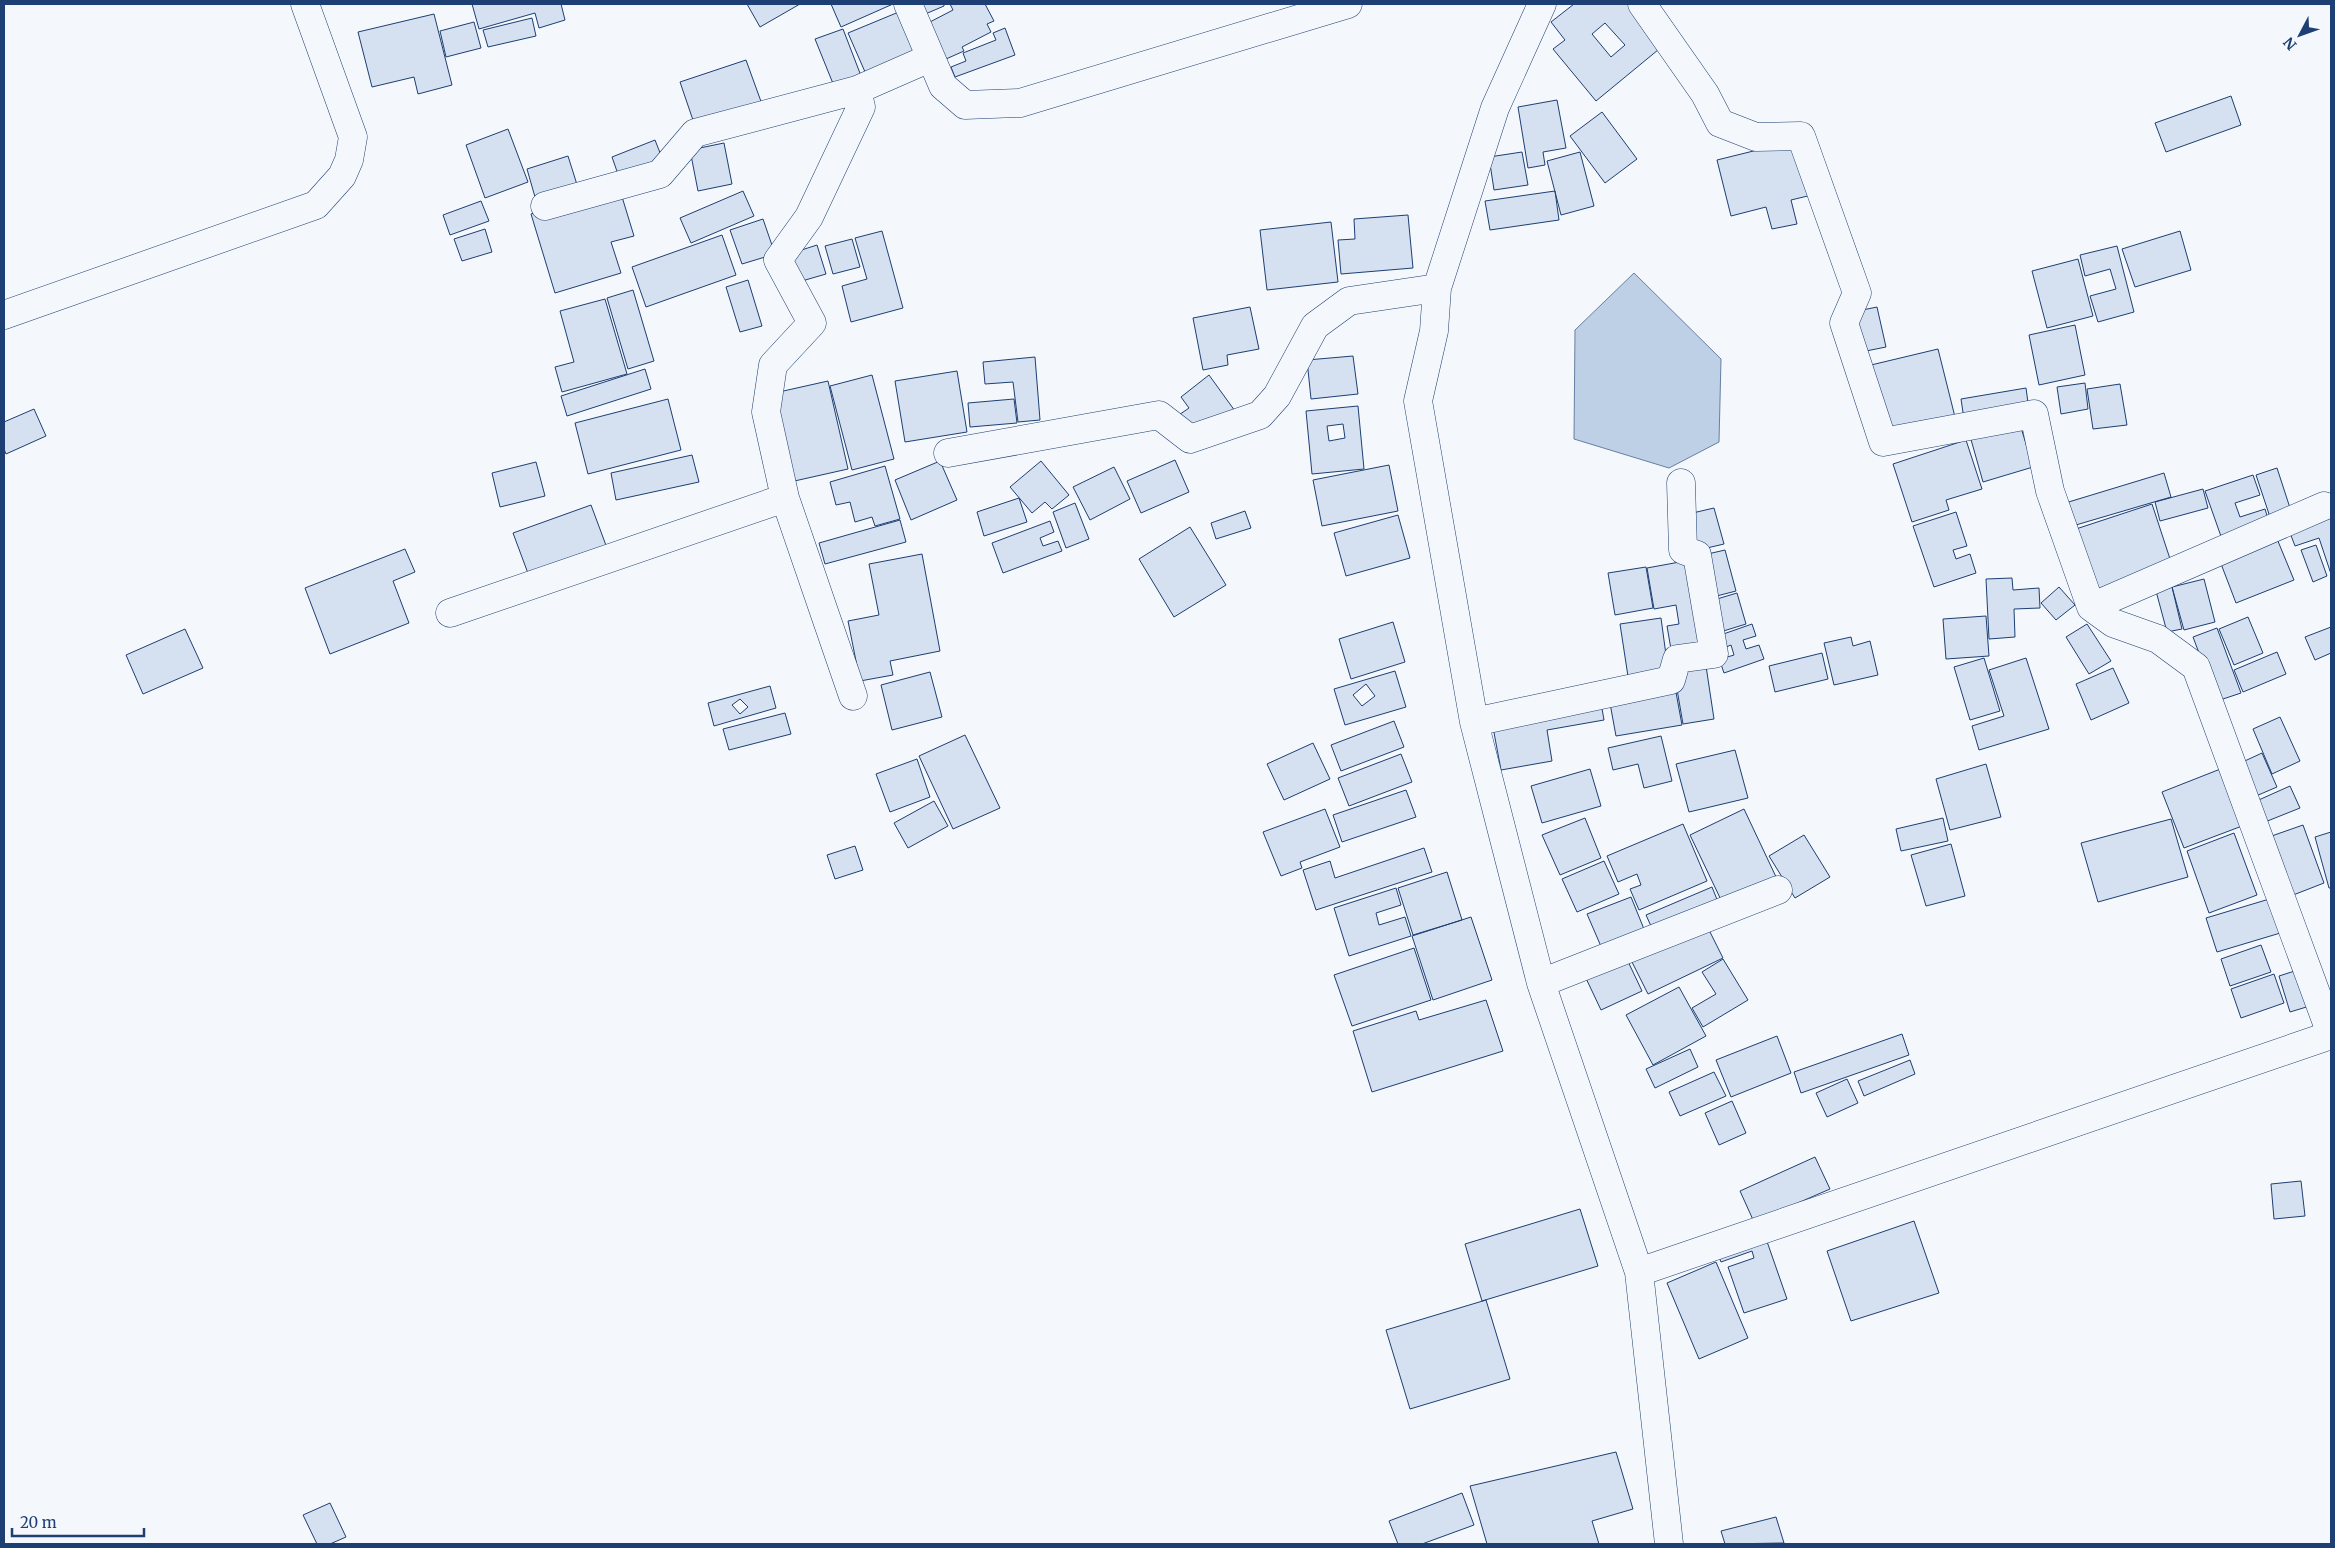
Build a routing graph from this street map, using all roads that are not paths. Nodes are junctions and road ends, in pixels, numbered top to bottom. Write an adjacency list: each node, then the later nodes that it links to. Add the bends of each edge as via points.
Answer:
1 (305, 4): 10 (street, via 353,137 342,176 316,204)
2 (908, 4): 6 (street)
3 (1348, 4): 6 (street, via 1020,103 965,105 943,86)
4 (1542, 4): 9 (street, via 1495,108)
5 (1642, 4): 15 (street, via 1705,94 1720,123 1756,137 1801,136 1857,293 1844,323 1883,442 2034,414 2050,491)
6 (930, 58): 7 (street)
7 (857, 90): 8 (street, via 695,132 660,174); 13 (street, via 861,107 809,217 778,260 812,323 773,365 766,412)
8 (545, 206)
9 (1437, 288): 11 (street, via 1349,301 1315,326 1277,396 1260,415 1190,439 1159,415); 18 (street, via 1434,331 1418,402)
10 (4, 315)
11 (948, 453)
12 (1681, 483): 18 (street, via 1683,550 1697,555 1714,654 1677,659 1671,680)
13 (785, 498): 16 (street); 17 (street)
14 (2324, 506): 15 (street)
15 (2091, 607): 21 (street, via 2113,623 2158,639 2196,667)
16 (450, 613)
17 (853, 696)
18 (1474, 722): 20 (street)
19 (1778, 890): 20 (street)
20 (1540, 983): 22 (street)
21 (2331, 1034): 22 (street)
22 (1639, 1272): 23 (street)
23 (1669, 1544)

